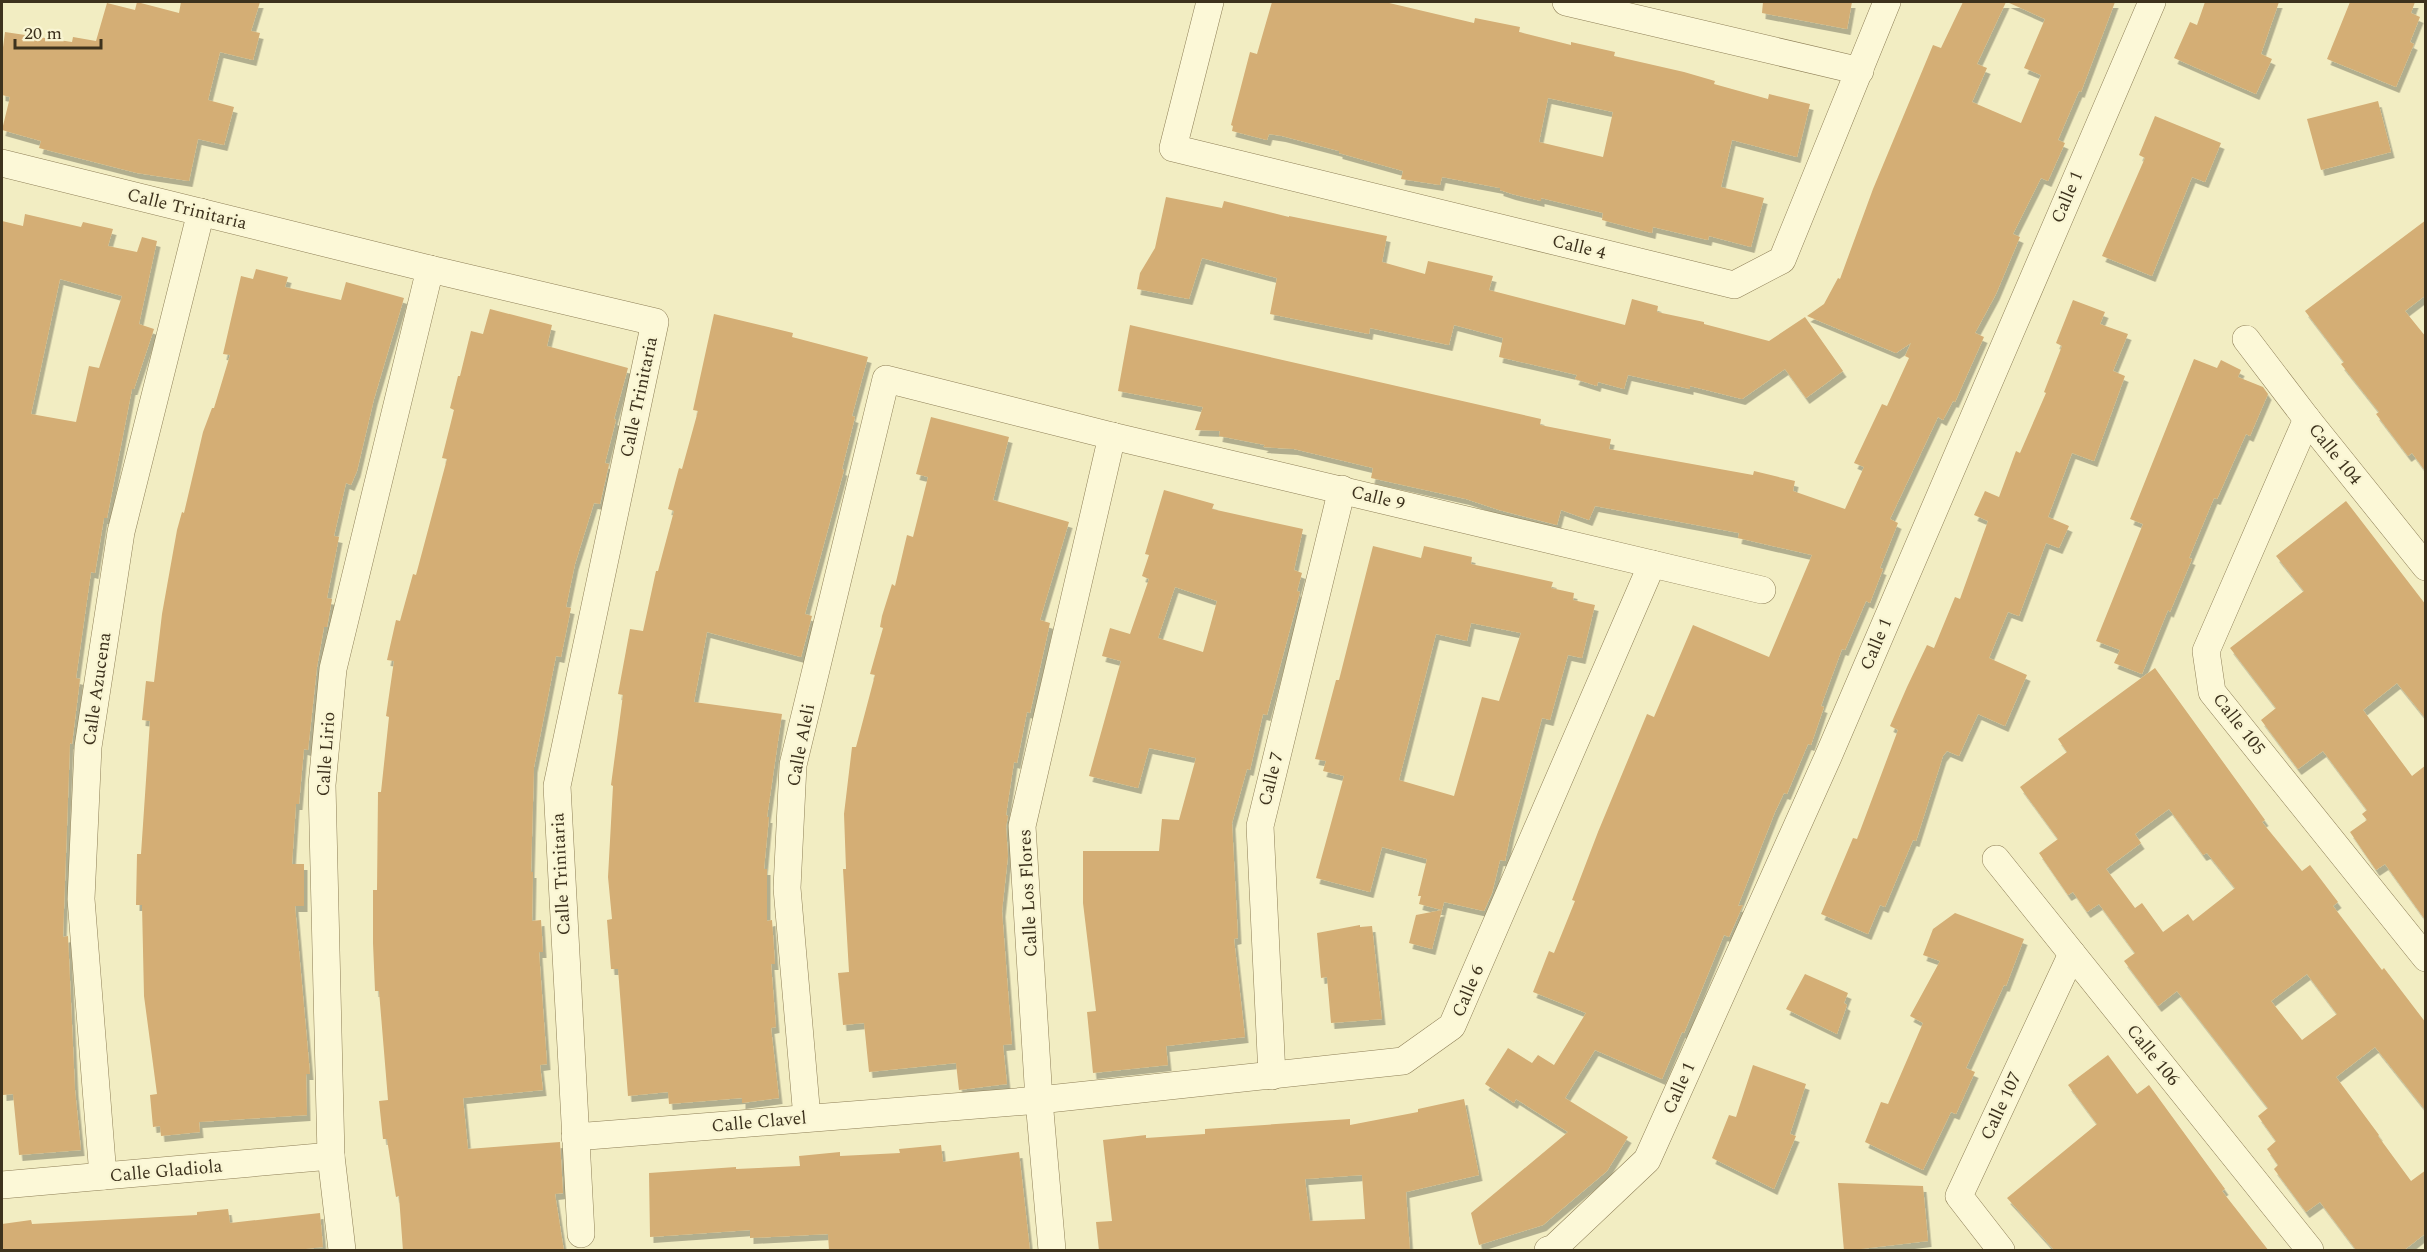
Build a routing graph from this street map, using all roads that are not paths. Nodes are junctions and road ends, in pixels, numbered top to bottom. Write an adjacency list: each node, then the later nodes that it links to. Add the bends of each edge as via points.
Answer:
1 (1210, 2): 5 (street, Calle 4, via 1173,148 1734,285 1782,260)
2 (1566, 2): 5 (street)
3 (1887, 2): 5 (street, Calle 4)
4 (2152, 2): 30 (street, Calle 1, via 1832,746 1647,1160)
5 (1860, 71)
6 (2, 163): 7 (street, Calle Trinitaria)
7 (201, 212): 8 (street, Calle Trinitaria); 25 (street, Calle Azucena, via 121,532 88,747 81,899)
8 (430, 269): 23 (street, Calle Trinitaria, via 655,322 556,786); 24 (street, Calle Lirio, via 333,669 322,785)
9 (2246, 339): 11 (street, Calle 104)
10 (886, 379): 12 (street, Calle 9); 22 (street, Calle Aleli, via 793,765 787,888)
11 (2307, 419): 15 (street, Calle 104); 19 (street, Calle 105, via 2206,651 2212,692)
12 (1112, 436): 13 (street, Calle 9); 21 (street, Calle Los Flores, via 1023,826)
13 (1342, 489): 14 (street, Calle 9); 20 (street, Calle 7, via 1260,826)
14 (1652, 564): 16 (street, Calle 9); 20 (street, Calle 6, via 1452,1026 1403,1061)
15 (2426, 567)
16 (1762, 590)
17 (1996, 859): 18 (street, Calle 106)
18 (2072, 954): 31 (street, Calle 107, via 1959,1196); 32 (street, Calle 106)
19 (2426, 958)
20 (1272, 1076): 21 (street, Calle 6)
21 (1039, 1100): 22 (street, Calle Clavel); 29 (street, Calle Los Flores)
22 (807, 1118): 23 (street, Calle Clavel)
23 (574, 1137): 27 (street)
24 (331, 1156): 25 (street, Calle Gladiola); 28 (street, Calle Lirio)
25 (103, 1176): 26 (street, Calle Gladiola)
26 (2, 1185)
27 (581, 1234)
28 (342, 1251)
29 (1052, 1251)
30 (1548, 1251)
31 (2001, 1251)
32 (2310, 1251)

